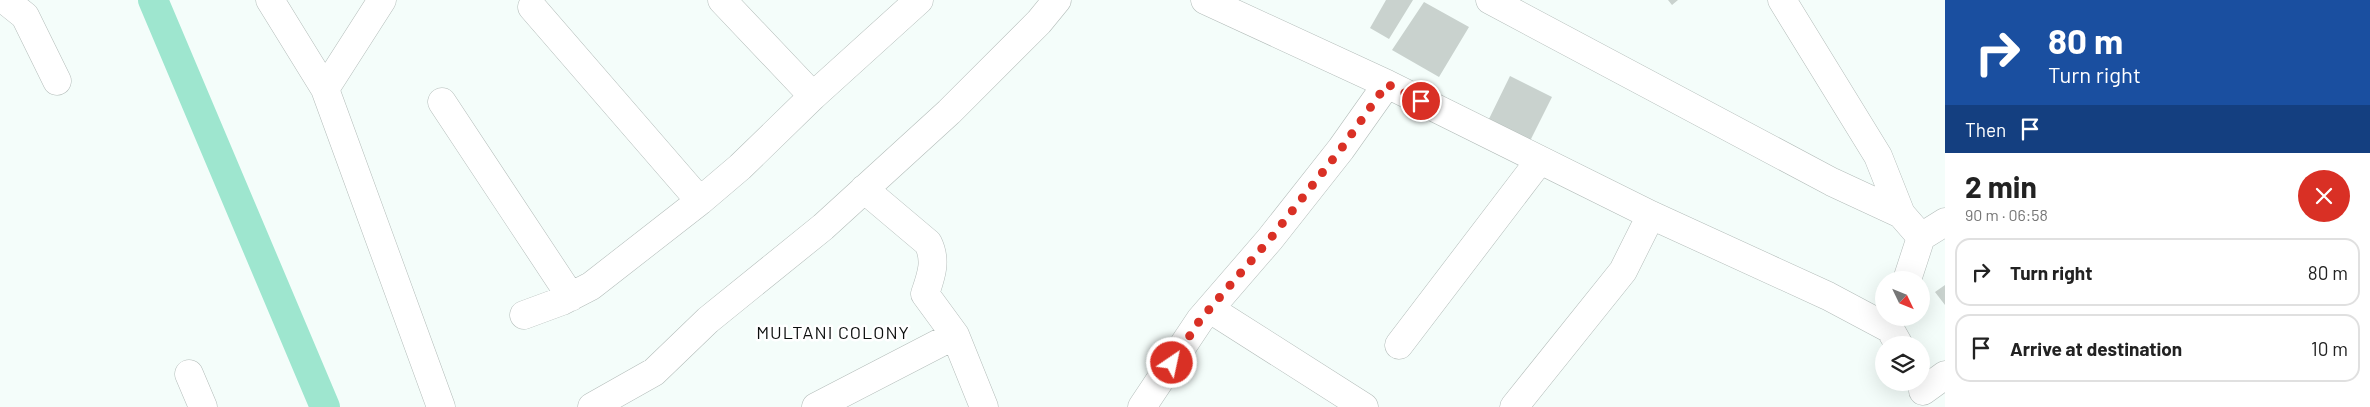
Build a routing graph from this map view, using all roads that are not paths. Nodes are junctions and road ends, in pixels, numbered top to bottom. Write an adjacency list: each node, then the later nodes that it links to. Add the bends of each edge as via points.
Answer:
1 (5, 0): 11 (street, via 25,16)
2 (270, 0): 13 (street)
3 (382, 0): 13 (street)
4 (722, 0): 14 (street)
5 (919, 0): 14 (street)
6 (1057, 0): 17 (street, via 949,112)
7 (1206, 0): 12 (street)
8 (1490, 0): 20 (street, via 1832,182)
9 (1782, 0): 20 (street, via 1878,156)
10 (532, 7): 18 (street)
11 (57, 81)
12 (1387, 84): 16 (street); 25 (street, via 1341,149)
13 (325, 90): 34 (street)
14 (813, 96): 18 (street, via 740,168)
15 (442, 102): 24 (street)
16 (1540, 160): 19 (street); 29 (street)
17 (864, 189): 28 (street, via 928,243 934,263 926,294); 35 (street, via 823,227 708,320 654,372)
18 (700, 201): 24 (street, via 591,286)
19 (1651, 214): 27 (street); 40 (street, via 1623,271)
20 (1901, 214): 22 (street)
21 (1945, 222): 22 (street)
22 (1921, 237): 23 (street)
23 (1910, 271)
24 (571, 297): 26 (street)
25 (1210, 309): 38 (street); 39 (street)
26 (524, 315)
27 (1894, 330)
28 (955, 335): 36 (street); 37 (street)
29 (1399, 344)
30 (190, 374): 33 (street)
31 (1945, 375): 32 (street)
32 (1923, 394)
33 (203, 407)
34 (441, 407)
35 (592, 407)
36 (816, 407)
37 (984, 407)
38 (1142, 407)
39 (1364, 407)
40 (1514, 407)

